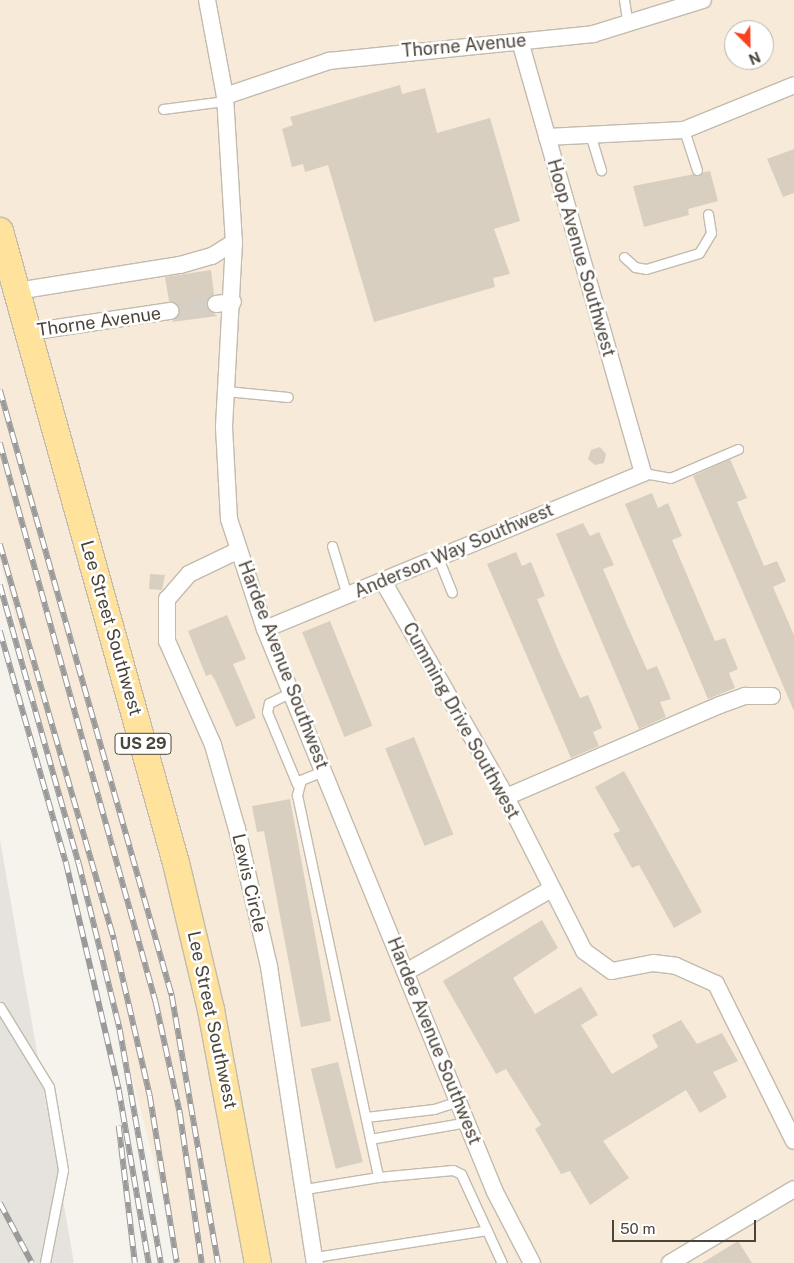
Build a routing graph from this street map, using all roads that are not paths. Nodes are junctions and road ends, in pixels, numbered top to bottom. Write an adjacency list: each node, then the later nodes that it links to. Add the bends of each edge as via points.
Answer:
1 (207, 0): 7 (street, Hardee Avenue Southwest)
2 (624, 0): 4 (lane)
3 (703, 0): 4 (street, Thorne Avenue)
4 (628, 25): 5 (street, Thorne Avenue, via 593,34)
5 (520, 42): 7 (street, Thorne Avenue, via 329,61); 11 (street, Hoop Avenue Southwest)
6 (794, 85): 9 (street)
7 (225, 98): 8 (lane); 16 (street, Hardee Avenue Southwest)
8 (163, 109)
9 (684, 130): 10 (street); 13 (lane)
10 (590, 134): 11 (street); 12 (lane)
11 (547, 137): 26 (street, Hoop Avenue Southwest)
12 (601, 170)
13 (697, 170)
14 (708, 214): 17 (lane, via 711,233 699,253 646,269 634,267)
15 (0, 231): 18 (main road, Lee Street Southwest / US 29)
16 (234, 242): 18 (street, via 212,256 180,265); 19 (street, Hardee Avenue Southwest)
17 (624, 257)
18 (17, 291): 22 (main road, Lee Street Southwest / US 29)
19 (233, 302): 20 (street); 23 (street, Hardee Avenue Southwest)
20 (216, 304)
21 (170, 311): 22 (street, Thorne Avenue)
22 (29, 332): 53 (main road, Lee Street Southwest / US 29, via 178,872 212,1010)
23 (226, 391): 24 (lane); 28 (street, Hardee Avenue Southwest, via 229,519)
24 (288, 397)
25 (738, 449): 26 (lane, via 670,478)
26 (643, 473): 29 (street, Anderson Way Southwest)
27 (332, 546): 32 (lane)
28 (238, 550): 33 (street, Hardee Avenue Southwest); 48 (street, Lewis Circle, via 189,574 167,599 167,641 213,745 237,829 269,967)
29 (438, 558): 30 (street, Anderson Way Southwest); 31 (lane)
30 (383, 581): 32 (street, Anderson Way Southwest); 38 (street, Cumming Drive Southwest)
31 (452, 592)
32 (348, 596): 33 (street, Anderson Way Southwest)
33 (265, 629): 34 (street, Hardee Avenue Southwest)
34 (291, 692): 36 (street, Hardee Avenue Southwest); 37 (lane, via 269,703 267,712)
35 (772, 696): 38 (street, via 745,696 720,705)
36 (323, 770): 37 (lane); 40 (street, Hardee Avenue Southwest)
37 (297, 784): 43 (lane)
38 (506, 797): 39 (street, Cumming Drive Southwest)
39 (550, 890): 40 (street); 46 (street, Cumming Drive Southwest, via 584,951 596,963 612,972 653,963 676,966 716,984)
40 (406, 972): 42 (street, Hardee Avenue Southwest)
41 (0, 1007): 52 (lane, via 49,1087 62,1170)
42 (458, 1101): 43 (lane, via 434,1109); 44 (street, Hardee Avenue Southwest)
43 (366, 1118): 45 (lane)
44 (467, 1122): 45 (lane); 55 (street, Hardee Avenue Southwest, via 495,1192)
45 (370, 1139): 47 (lane)
46 (794, 1141)
47 (378, 1177): 48 (lane); 50 (lane, via 453,1170 461,1174)
48 (305, 1188): 51 (street, Lewis Circle)
49 (794, 1189): 56 (street)
50 (487, 1230): 51 (lane); 54 (lane)
51 (315, 1260)
52 (45, 1263)
53 (258, 1263)
54 (502, 1263)
55 (532, 1263)
56 (670, 1263)

